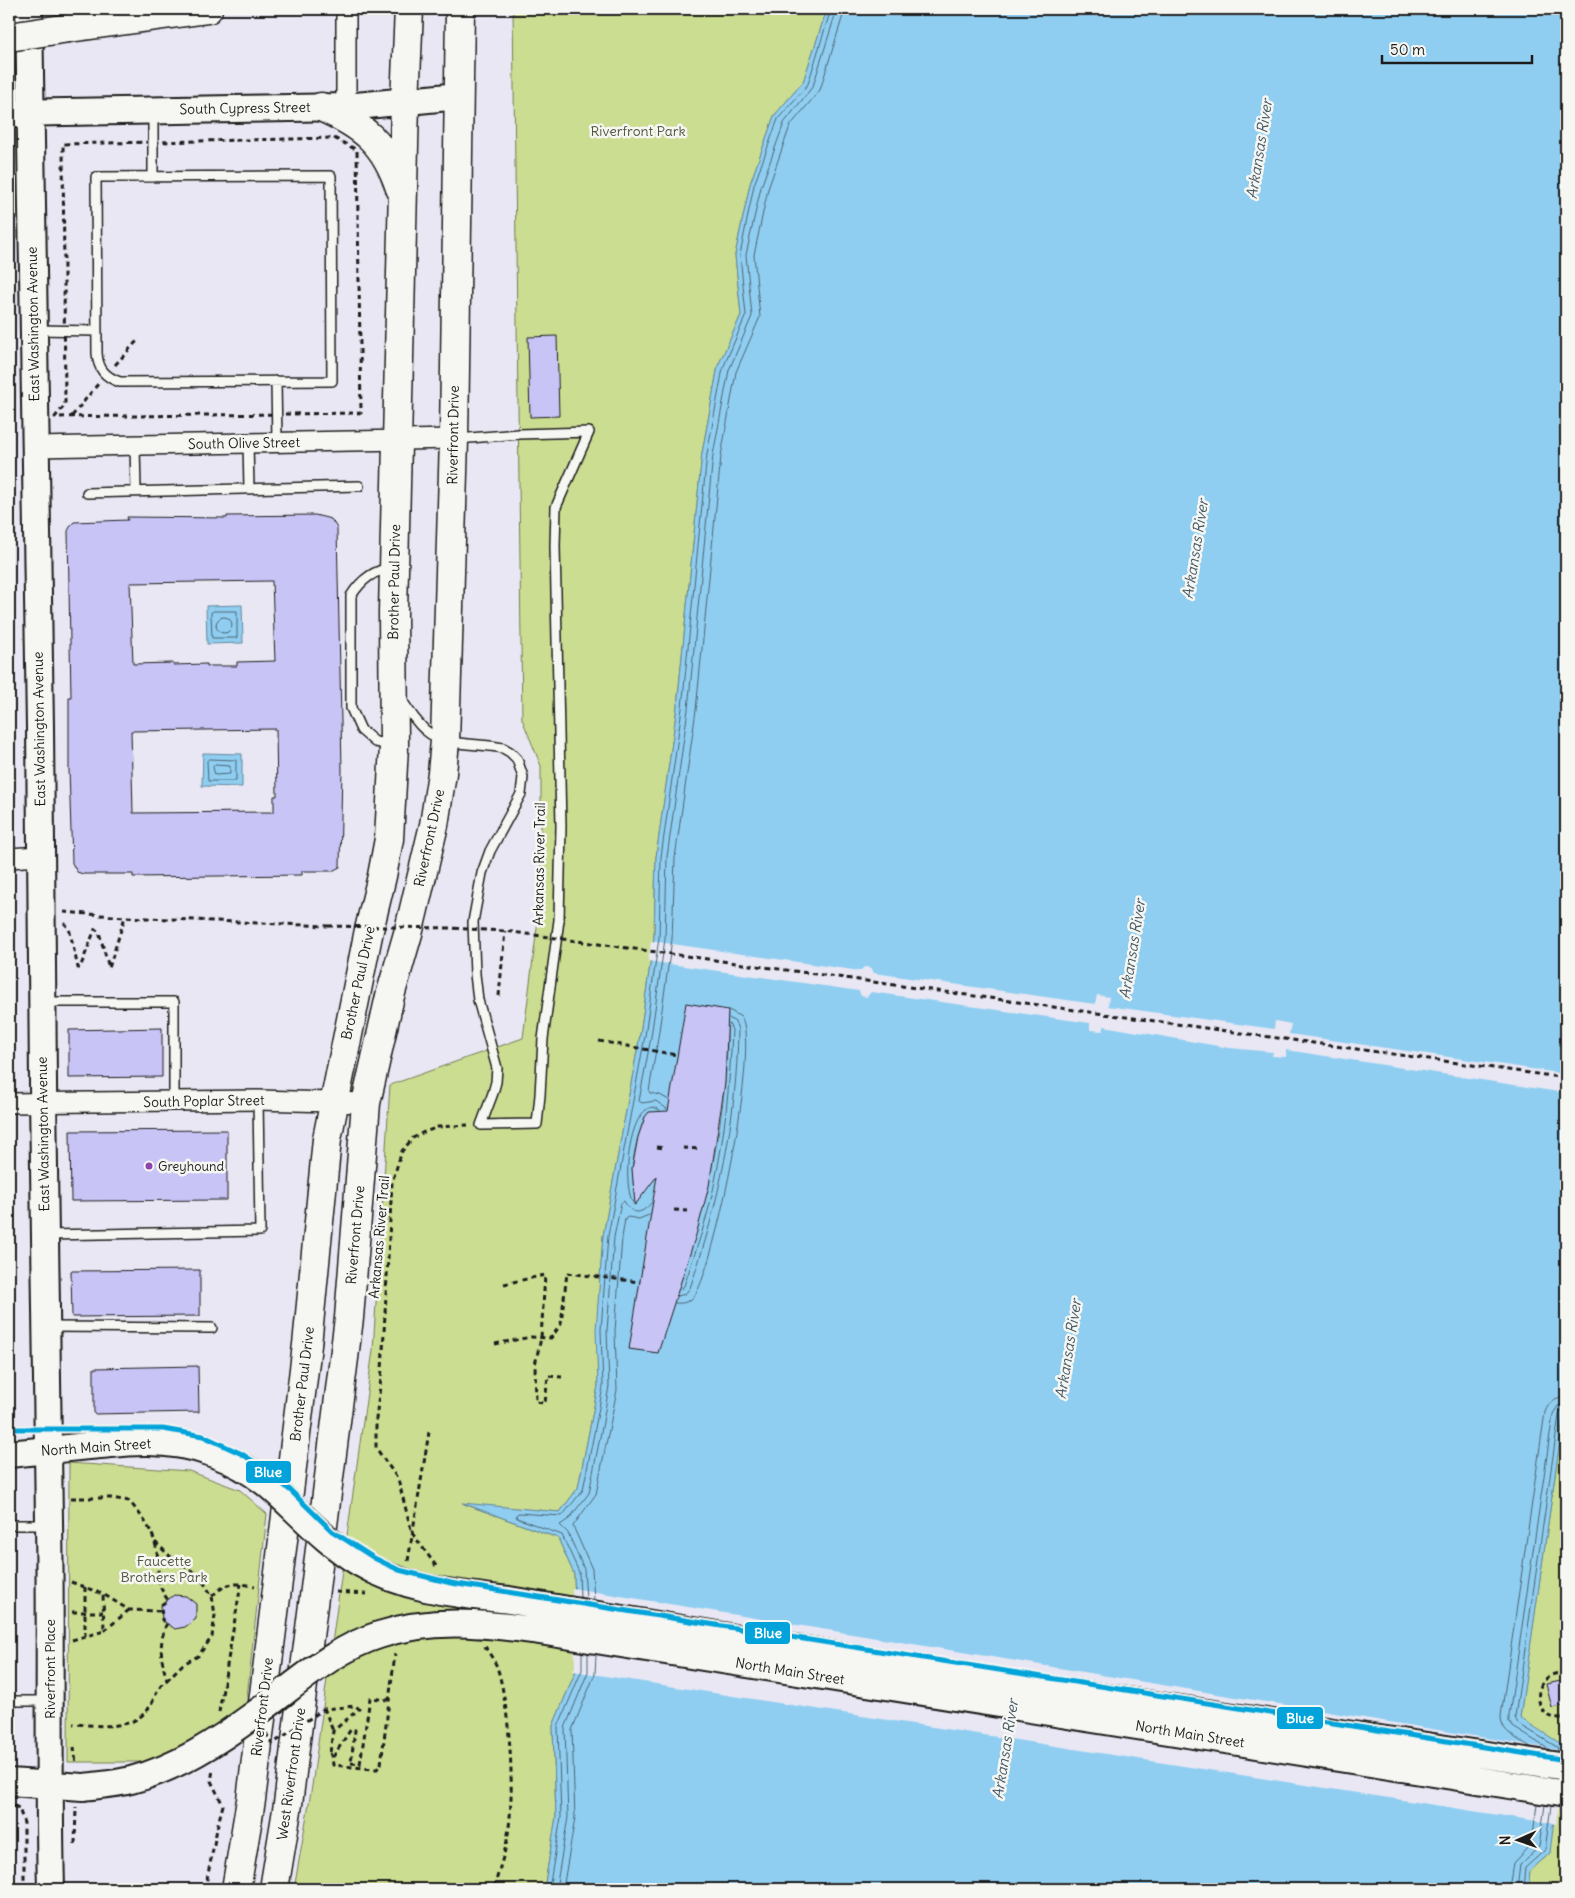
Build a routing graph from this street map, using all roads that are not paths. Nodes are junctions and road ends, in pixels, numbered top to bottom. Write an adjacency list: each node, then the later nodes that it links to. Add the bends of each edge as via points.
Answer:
1 (30, 9): 11 (main road, East Washington Avenue)
2 (208, 9): 6 (main road, bridge)
3 (346, 9): 9 (street)
4 (409, 9): 8 (main road)
5 (460, 9): 7 (main road, Riverfront Drive)
6 (9, 37)
7 (459, 96): 8 (main road, South Cypress Street); 17 (main road, Riverfront Drive)
8 (405, 102): 9 (main road, South Cypress Street); 13 (main road)
9 (333, 107): 10 (main road, South Cypress Street); 13 (main road, via 366,132 385,152)
10 (153, 110): 11 (main road, South Cypress Street); 12 (lane)
11 (20, 113): 14 (main road, East Washington Avenue)
12 (154, 177): 15 (lane, via 96,177); 16 (lane, via 331,176 332,380)
13 (404, 197): 18 (main road)
14 (34, 330): 15 (lane); 22 (main road, East Washington Avenue)
15 (97, 330): 16 (lane, via 98,361 112,380)
16 (276, 381): 20 (lane)
17 (454, 439): 18 (street, South Olive Street); 29 (main road, Riverfront Drive); 29 (lane, via 589,432 556,507 560,905 543,1039 537,1124 481,1125 496,1082 496,1068 478,1000 473,922 482,873 490,851 521,794 523,776 517,759 503,748)
18 (397, 441): 20 (street, South Olive Street); 27 (main road, Brother Paul Drive)
19 (248, 442): 20 (street, South Olive Street); 21 (street, South Olive Street); 24 (lane)
20 (277, 442)
21 (135, 445): 22 (street, South Olive Street); 25 (lane)
22 (34, 448): 31 (main road, East Washington Avenue)
23 (358, 486): 24 (lane)
24 (249, 489): 25 (lane)
25 (136, 491): 26 (lane)
26 (87, 492)
27 (394, 568): 28 (main road, Brother Paul Drive); 30 (lane, via 378,570 357,586 351,596 351,708 361,730 375,742)
28 (394, 688): 29 (lane, via 414,719); 30 (main road, Brother Paul Drive)
29 (445, 740): 39 (main road, Riverfront Drive, via 434,825)
30 (394, 746): 38 (main road, Brother Paul Drive, via 386,858)
31 (40, 856): 32 (street); 33 (main road, East Washington Avenue)
32 (9, 858)
33 (41, 1002): 35 (lane, via 174,1002); 37 (main road, East Washington Avenue)
34 (258, 1100): 35 (street, South Poplar Street); 38 (street, South Poplar Street); 40 (lane, via 260,1231)
35 (174, 1101): 37 (street, South Poplar Street)
36 (9, 1103): 37 (street, South Poplar Street)
37 (42, 1103): 40 (main road, East Washington Avenue)
38 (334, 1103): 39 (street, South Poplar Street); 45 (main road, Brother Paul Drive, via 327,1139 307,1345)
39 (366, 1103): 48 (main road, Riverfront Drive, via 349,1318)
40 (44, 1236): 41 (main road, East Washington Avenue)
41 (46, 1327): 42 (lane); 43 (main road, East Washington Avenue)
42 (212, 1328)
43 (47, 1450): 44 (main road, North Main Street); 47 (main road, Riverfront Place); 51 (main road, North Main Street, bridge, via 148,1442 174,1444 215,1454 267,1484 327,1539 360,1563 412,1586 961,1676)
44 (9, 1454)
45 (284, 1523): 56 (main road, Riverfront Drive, via 251,1800)
46 (9, 1525): 47 (lane)
47 (49, 1525): 50 (main road, Riverfront Place)
48 (306, 1658): 57 (main road, West Riverfront Drive)
49 (9, 1701): 50 (lane)
50 (50, 1701): 53 (main road, Riverfront Place)
51 (1566, 1767)
52 (9, 1782): 53 (main road, North Main Street)
53 (50, 1785): 54 (main road, North Main Street, bridge, via 80,1779 131,1780 174,1764 255,1715 320,1664 346,1649 409,1626 440,1622 533,1630); 55 (main road, Riverfront Place)
54 (1566, 1794)
55 (51, 1889)
56 (236, 1889)
57 (274, 1889)

